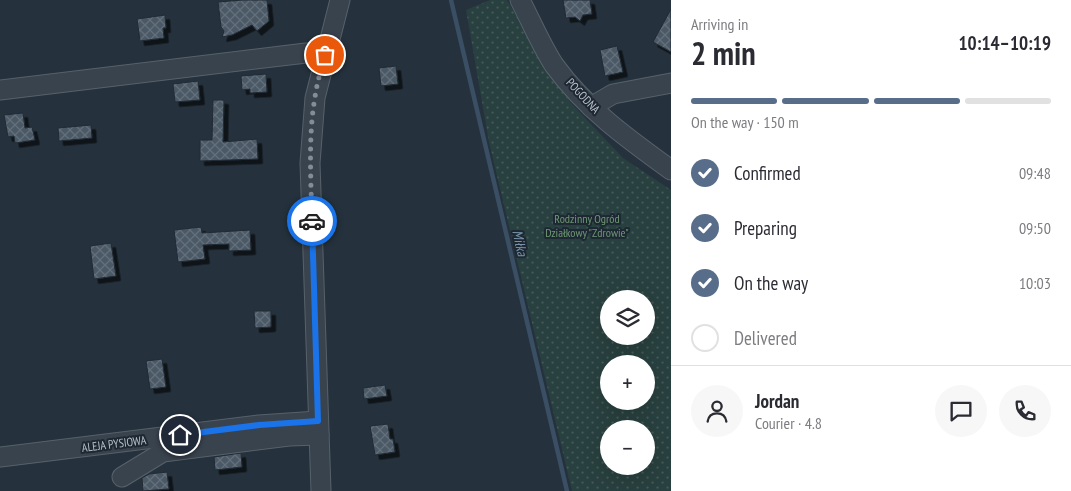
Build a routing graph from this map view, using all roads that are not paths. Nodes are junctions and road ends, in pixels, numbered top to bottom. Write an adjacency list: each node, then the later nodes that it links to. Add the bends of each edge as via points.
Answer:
1 (340, 0): 3 (street)
2 (520, 0): 6 (street, POGODNA, via 554,64)
3 (325, 55): 5 (street, via 306,53); 8 (street, via 315,98 310,163)
4 (671, 83): 6 (street, via 613,94)
5 (0, 90)
6 (590, 107): 7 (street, POGODNA)
7 (670, 168)
8 (319, 428): 9 (street, ALEJA PYSIOWA, via 259,425); 10 (street, via 290,436 163,452); 11 (street)
9 (0, 457)
10 (122, 477)
11 (321, 491)

